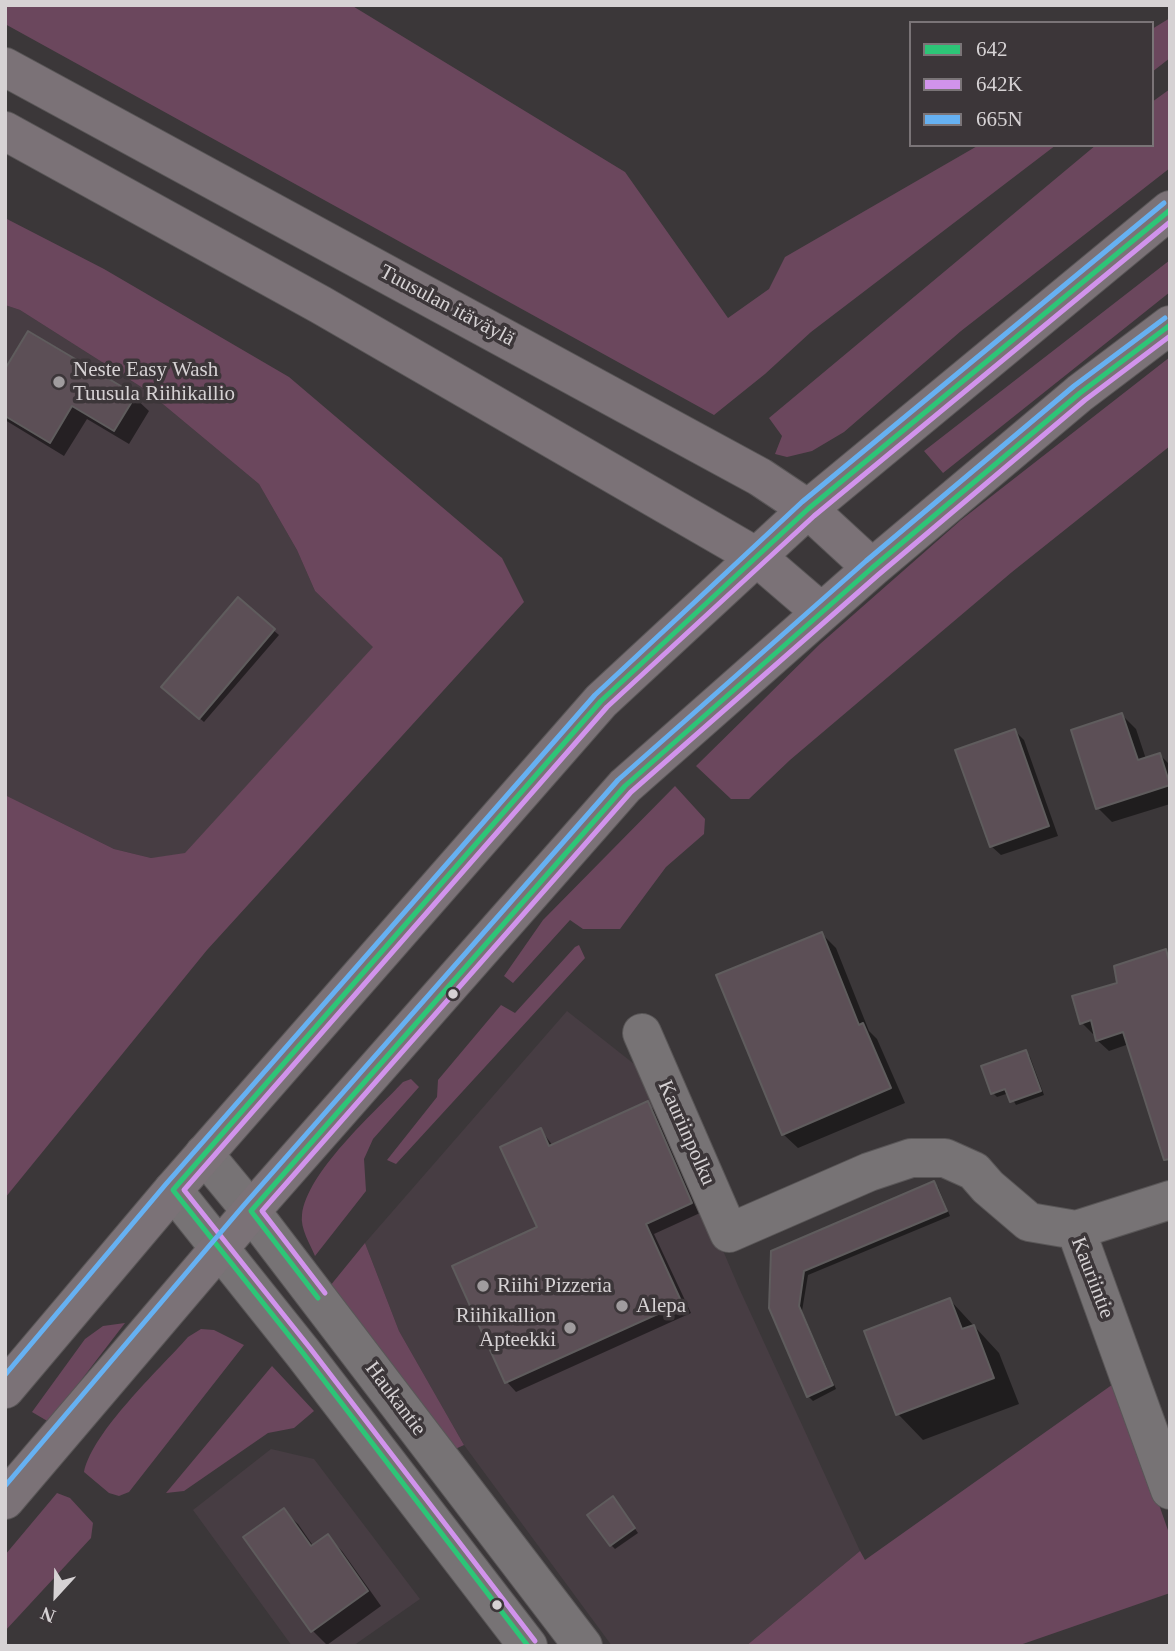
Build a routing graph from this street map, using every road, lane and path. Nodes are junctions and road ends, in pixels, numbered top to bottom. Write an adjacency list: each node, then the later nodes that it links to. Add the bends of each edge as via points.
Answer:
1 (5, 67): 5 (main road, Tuusulan itäväylä, via 689,437)
2 (5, 131): 6 (main road, via 333,312)
3 (1170, 211): 5 (main road)
4 (1170, 326): 7 (main road, via 1080,393)
5 (808, 509): 6 (main road); 7 (main road, Tuusulan itäväylä)
6 (757, 556): 8 (main road); 10 (main road, via 601,701)
7 (872, 568): 8 (main road)
8 (821, 612): 13 (main road, via 625,786)
9 (642, 1033): 15 (street, Kauriinpolku)
10 (204, 1154): 11 (main road); 13 (street, Haukantie)
11 (173, 1190): 16 (street); 17 (main road)
12 (1170, 1200): 14 (street)
13 (251, 1211): 16 (main road); 21 (street, Haukantie)
14 (1076, 1230): 15 (street, Kauriintie, via 1029,1222 974,1171 945,1158 911,1157); 18 (street, Kauriintie)
15 (729, 1233)
16 (220, 1248): 19 (main road); 20 (street)
17 (5, 1389)
18 (1170, 1490)
19 (5, 1500)
20 (528, 1646)
21 (583, 1646)

